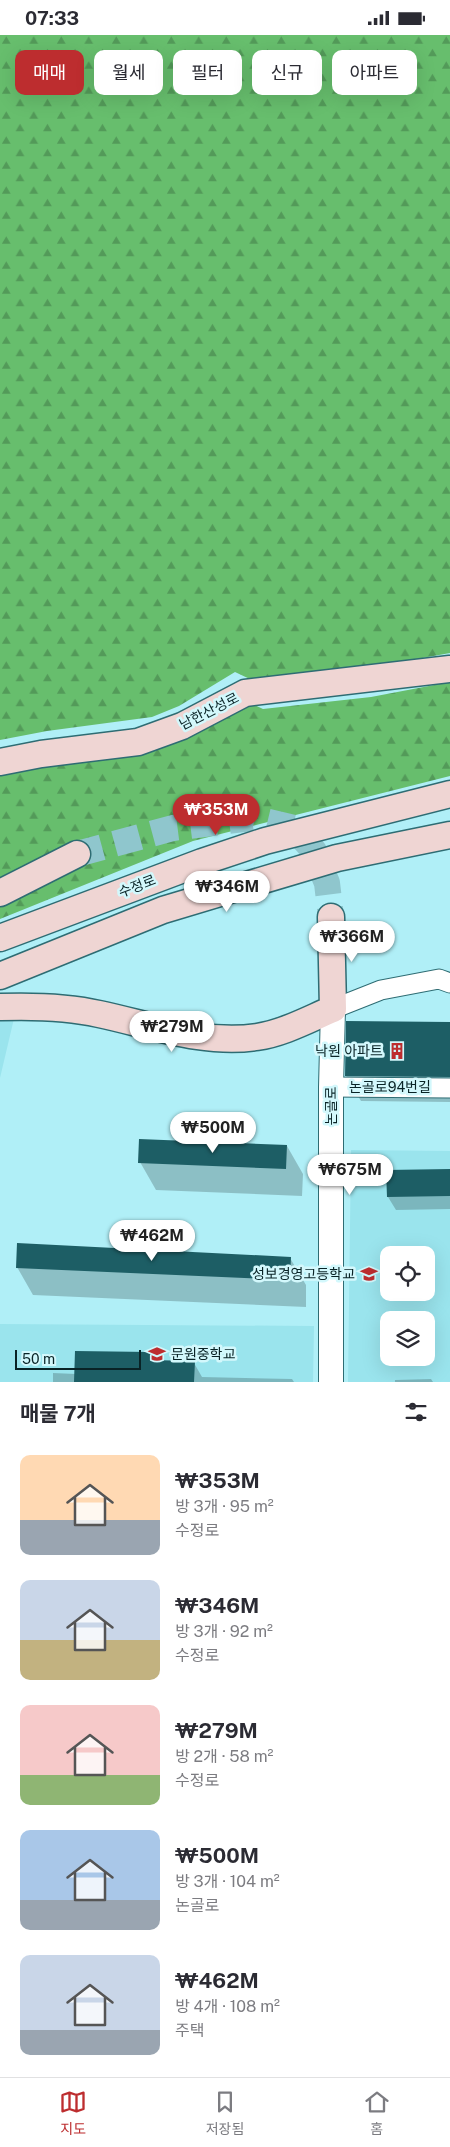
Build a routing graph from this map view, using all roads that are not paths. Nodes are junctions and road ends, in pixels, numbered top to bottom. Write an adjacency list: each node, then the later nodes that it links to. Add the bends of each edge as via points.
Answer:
1 (450, 669): 2 (main road, 남한산성로, via 245,693 182,726 138,742)
2 (0, 762)
3 (450, 794): 8 (main road, 수정로, via 265,841)
4 (450, 835): 9 (main road, via 337,858 163,910)
5 (77, 854): 6 (main road)
6 (0, 893)
7 (331, 917): 12 (main road)
8 (0, 938)
9 (0, 976)
10 (450, 983): 12 (street, via 439,979 381,990)
11 (0, 1007): 12 (main road, via 25,1006 98,1013 178,1033 232,1039 281,1031)
12 (333, 1009): 13 (street, 논골로)
13 (331, 1087): 14 (street, 논골로94번길); 15 (street, 논골로)
14 (450, 1087)
15 (331, 1382)

